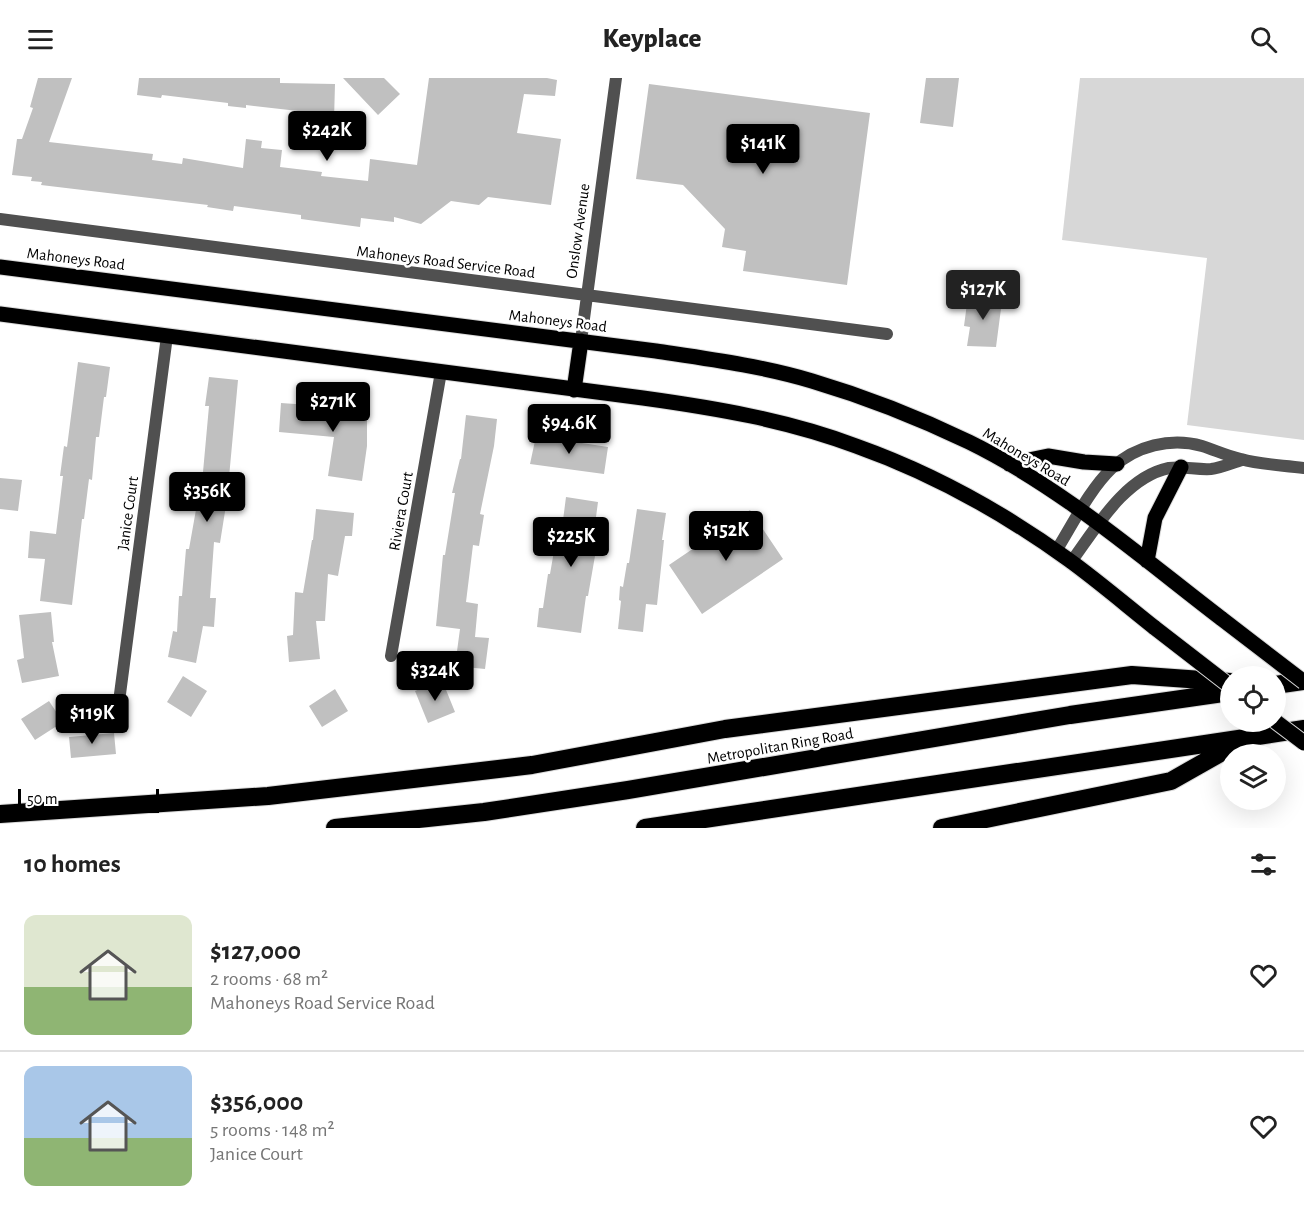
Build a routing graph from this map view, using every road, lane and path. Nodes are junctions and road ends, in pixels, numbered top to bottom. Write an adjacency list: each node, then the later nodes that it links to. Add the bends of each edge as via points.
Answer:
1 (616, 78): 4 (street, Onslow Avenue)
2 (0, 219): 4 (street, Mahoneys Road Service Road)
3 (0, 267): 8 (main road, Mahoneys Road)
4 (586, 296): 6 (street, Mahoneys Road Service Road); 8 (street, Onslow Avenue)
5 (0, 314): 7 (main road)
6 (887, 334)
7 (167, 336): 9 (main road); 27 (street, Janice Court)
8 (581, 341): 10 (main road, Onslow Avenue); 13 (main road, Mahoneys Road, via 708,359 811,381 897,410)
9 (441, 372): 10 (main road); 21 (street, Riviera Court)
10 (574, 390): 18 (main road, via 710,408 829,436 961,493)
11 (1242, 460): 12 (street, via 1200,446 1168,443 1138,451); 14 (street, via 1211,469); 15 (street)
12 (1117, 464): 13 (main road, via 1048,456); 16 (street)
13 (1009, 465): 16 (main road, Mahoneys Road)
14 (1181, 467): 17 (street, via 1142,479); 19 (main road, via 1155,518)
15 (1304, 468)
16 (1080, 512): 17 (main road, Mahoneys Road); 18 (street)
17 (1099, 525): 19 (main road, Mahoneys Road); 20 (street)
18 (1056, 551): 20 (main road)
19 (1147, 561): 23 (main road, Mahoneys Road, bridge)
20 (1071, 562): 22 (main road, bridge)
21 (391, 656)
22 (1220, 677)
23 (1304, 682): 25 (highway)
24 (1220, 683): 32 (highway, via 1132,675 725,729 532,765 268,796)
25 (1286, 684)
26 (1220, 693): 33 (highway, Metropolitan Ring Road, via 484,812)
27 (120, 694)
28 (1286, 729): 31 (main road, bridge)
29 (1304, 729): 30 (highway)
30 (1250, 736): 34 (highway); 35 (highway, via 1171,780)
31 (1304, 743)
32 (0, 814)
33 (335, 828)
34 (645, 828)
35 (942, 828)

